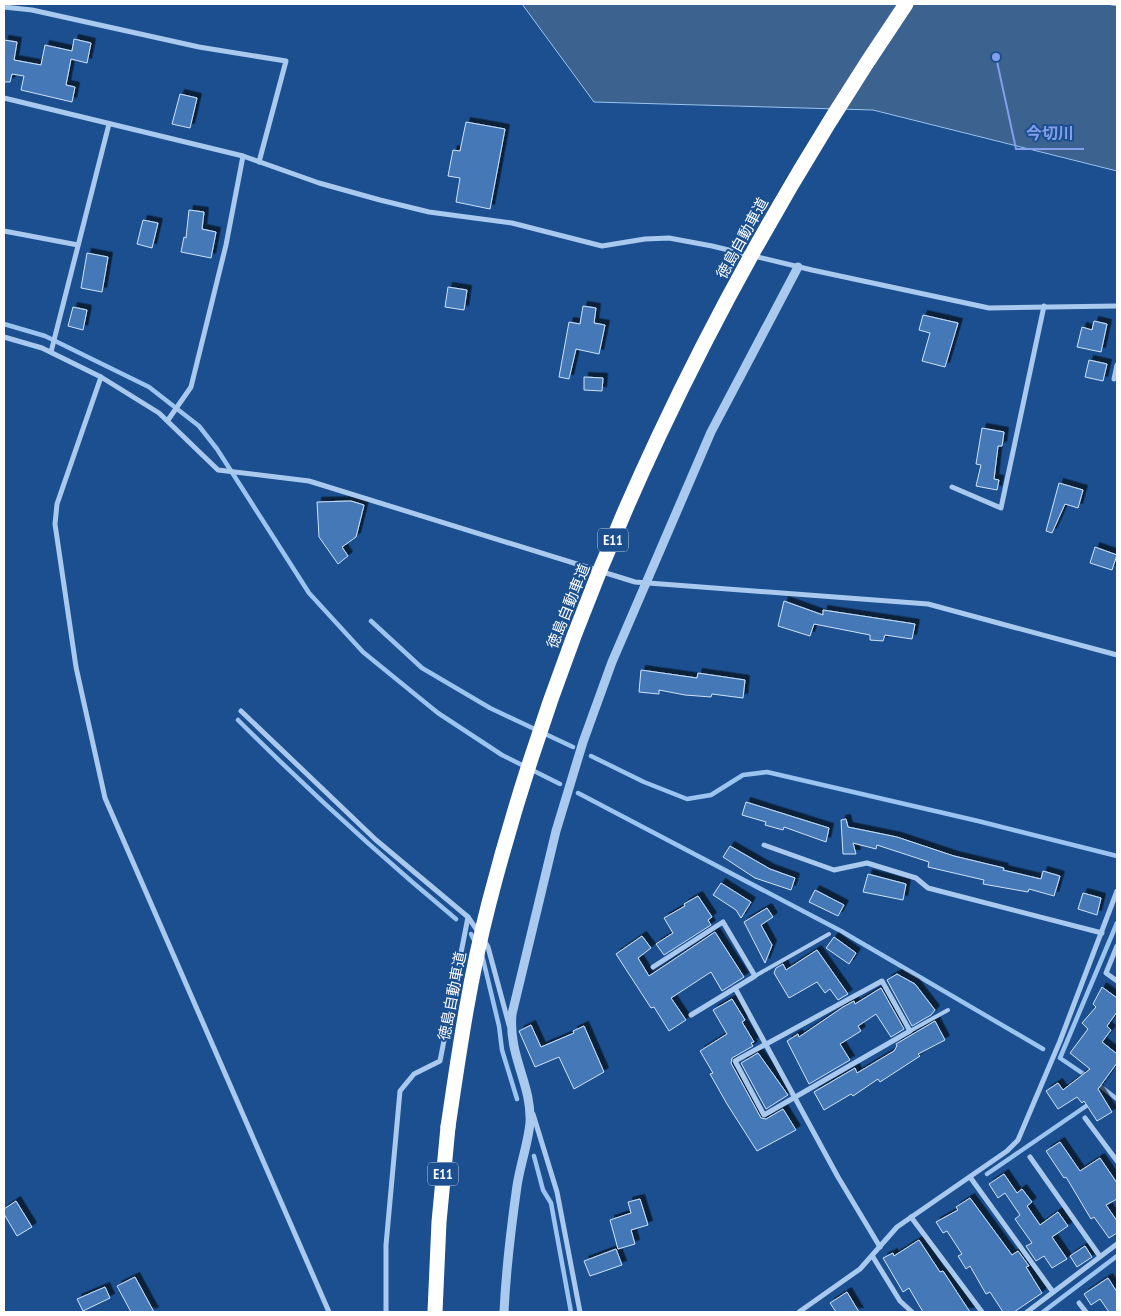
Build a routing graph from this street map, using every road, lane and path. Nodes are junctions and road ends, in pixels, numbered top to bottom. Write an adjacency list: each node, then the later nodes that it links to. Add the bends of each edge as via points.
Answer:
1 (906, 4): 45 (highway, 徳島自動車道 / E11, bridge, via 805,162 735,285 677,397 630,500 554,688 488,906 462,1029)
2 (4, 7): 6 (street, via 32,10 199,47 286,61)
3 (4, 98): 4 (street)
4 (109, 124): 5 (street); 8 (street)
5 (243, 156): 6 (street); 17 (street, via 226,245 191,387)
6 (258, 162): 9 (street, via 319,183 429,212 512,223 602,246 669,238)
7 (4, 231): 8 (street)
8 (78, 245): 13 (street)
9 (798, 267): 10 (street, via 989,308); 19 (street, via 711,432)
10 (1044, 306): 11 (street); 18 (street, via 1001,508)
11 (1117, 306)
12 (4, 337): 13 (street)
13 (52, 352): 15 (street)
14 (1117, 365): 16 (street)
15 (101, 377): 17 (street); 52 (street, via 57,504 55,524 88,731 105,798)
16 (1114, 379)
17 (168, 420): 19 (street, via 218,470 308,481)
18 (952, 487)
19 (645, 584): 20 (street, via 928,604); 35 (street, via 612,662 575,768 554,841 512,1014)
20 (1117, 655)
21 (241, 711): 25 (street, via 376,840)
22 (764, 845): 26 (street, via 834,870 867,864 916,878 928,888)
23 (1117, 891): 24 (street)
24 (1116, 898): 26 (street)
25 (468, 917): 35 (street, via 488,947); 53 (street, via 440,1061 414,1074 400,1091 386,1245)
26 (1102, 933): 43 (street, via 1018,1140)
27 (829, 934): 30 (lane)
28 (1117, 946): 31 (street, via 1106,973)
29 (653, 968): 30 (street, via 724,922)
30 (755, 976): 32 (street)
31 (1117, 981)
32 (735, 988): 34 (street); 37 (street)
33 (948, 1010): 36 (lane)
34 (691, 1015)
35 (511, 1030): 39 (street, via 512,1044)
36 (910, 1031): 37 (street, via 882,981); 38 (street)
37 (765, 1044): 38 (street); 38 (street, via 735,1061 764,1115)
38 (795, 1097): 47 (street)
39 (530, 1104): 56 (street, via 530,1124 517,1185); 57 (street, via 557,1192)
40 (1085, 1118): 42 (street)
41 (1030, 1157): 48 (street)
42 (1117, 1161)
43 (970, 1177): 44 (street); 50 (street)
44 (912, 1217): 47 (street, via 897,1227); 60 (street)
45 (439, 1222): 54 (highway, 徳島自動車道 / E11); 55 (highway, 徳島自動車道 / E11)
46 (1117, 1244): 48 (street)
47 (880, 1248): 49 (street)
48 (1099, 1255): 50 (street)
49 (873, 1257): 58 (street); 59 (street, via 895,1295)
50 (1053, 1292): 61 (street)
51 (1079, 1302): 62 (street)
52 (329, 1312)
53 (386, 1312)
54 (435, 1312)
55 (441, 1312)
56 (504, 1312)
57 (580, 1312)
58 (800, 1312)
59 (912, 1312)
60 (982, 1312)
61 (1027, 1312)
62 (1086, 1312)

